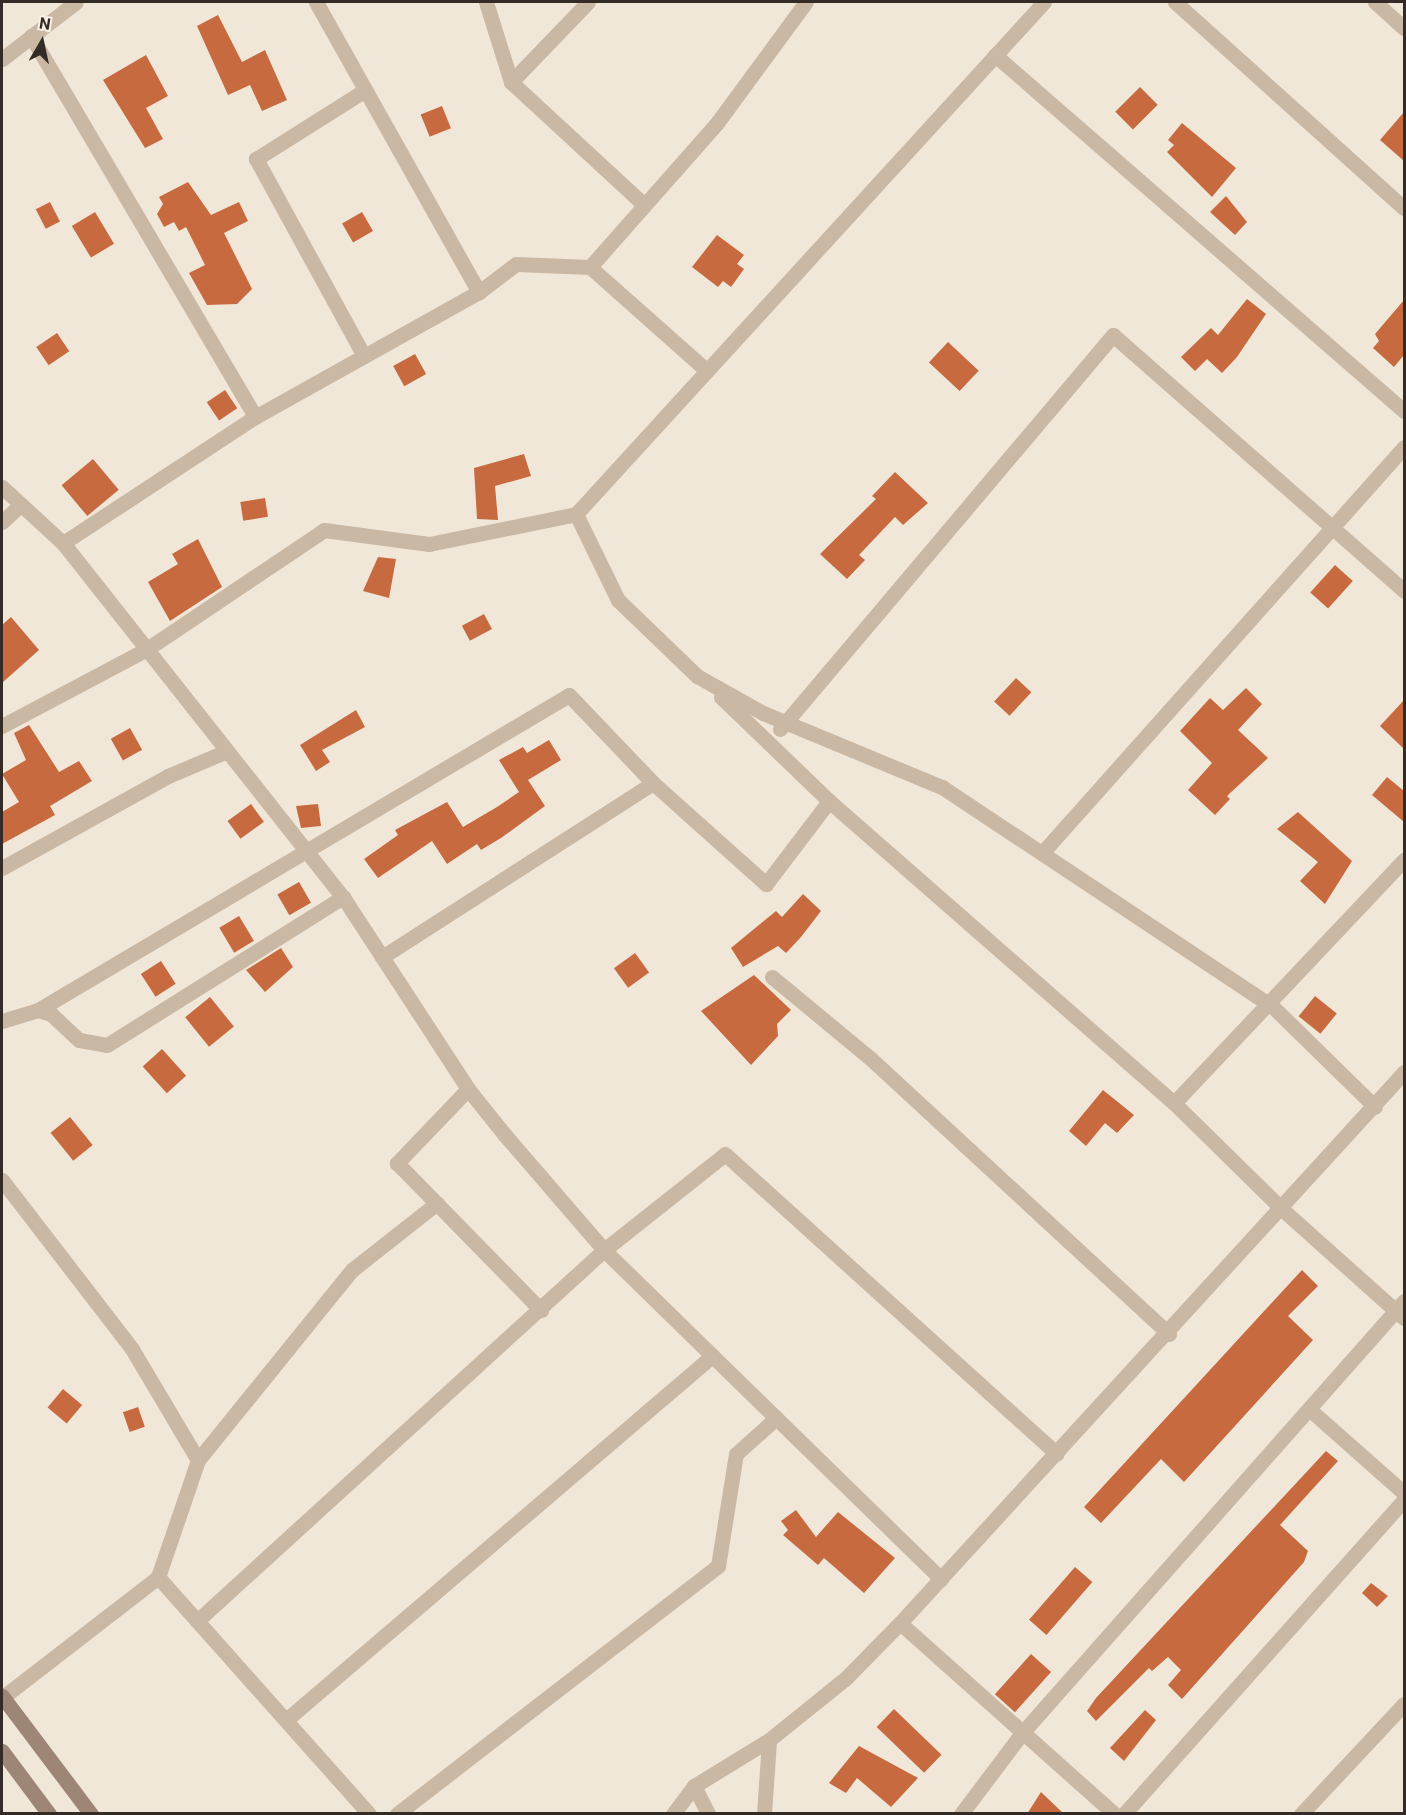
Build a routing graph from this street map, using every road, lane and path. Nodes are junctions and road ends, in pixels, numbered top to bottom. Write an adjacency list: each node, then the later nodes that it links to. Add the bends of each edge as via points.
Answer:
1 (76, 2): 10 (street)
2 (316, 2): 14 (street)
3 (486, 2): 13 (street)
4 (588, 2): 13 (street)
5 (807, 2): 15 (street, via 717,123)
6 (1044, 2): 11 (street)
7 (1175, 2): 16 (street)
8 (1375, 2): 9 (street)
9 (1404, 28)
10 (31, 36): 12 (street); 22 (street)
11 (995, 55): 20 (street); 21 (street)
12 (2, 59)
13 (511, 82): 15 (street)
14 (365, 90): 18 (street); 19 (street, via 256,159)
15 (642, 203): 17 (street)
16 (1404, 208)
17 (590, 267): 18 (street, via 516,264); 20 (street)
18 (479, 292): 19 (street)
19 (364, 356): 22 (street)
20 (706, 370): 26 (street)
21 (1404, 411)
22 (255, 417): 29 (street)
23 (1404, 447): 28 (street)
24 (2, 487): 25 (street)
25 (21, 504): 27 (street); 29 (street)
26 (576, 514): 31 (street, via 429,544 324,530); 32 (street, via 618,600)
27 (2, 522)
28 (1333, 526): 30 (street); 33 (street, via 1113,335); 40 (street)
29 (63, 543): 31 (street)
30 (1404, 591)
31 (147, 649): 34 (street); 36 (street)
32 (697, 676): 33 (street); 35 (street)
33 (785, 723): 35 (street); 40 (street, via 942,787)
34 (2, 726)
35 (771, 740): 38 (street)
36 (227, 751): 39 (street); 42 (street, via 168,776)
37 (653, 783): 38 (street, via 766,884); 39 (street, via 569,696); 44 (street)
38 (829, 801): 51 (street)
39 (307, 852): 43 (street); 47 (street)
40 (1042, 853): 46 (street)
41 (1404, 860): 46 (street)
42 (2, 868)
43 (343, 897): 44 (street); 47 (street, via 107,1045 80,1040)
44 (382, 957): 50 (street)
45 (772, 977): 59 (street, via 870,1058)
46 (1272, 1006): 51 (street); 52 (street)
47 (38, 1010): 48 (street)
48 (2, 1022)
49 (1404, 1072): 52 (street)
50 (468, 1089): 54 (street, via 397,1163); 56 (street)
51 (1174, 1103): 55 (street)
52 (1375, 1107): 55 (street)
53 (2, 1180): 64 (street, via 132,1349)
54 (437, 1203): 57 (street); 64 (street, via 352,1270)
55 (1283, 1210): 58 (street); 59 (street)
56 (604, 1250): 57 (street); 60 (street); 63 (street, via 725,1154)
57 (541, 1310): 69 (street)
58 (1402, 1310): 61 (street)
59 (1169, 1334): 63 (street)
60 (712, 1356): 62 (street); 73 (street)
61 (1309, 1409): 65 (street); 74 (street)
62 (776, 1418): 68 (street); 81 (street, via 736,1454 718,1566)
63 (1057, 1454): 68 (street)
64 (198, 1460): 67 (street)
65 (1404, 1493)
66 (1404, 1500): 87 (street)
67 (158, 1577): 69 (street); 71 (street)
68 (941, 1579): 70 (street)
69 (197, 1622): 73 (street)
70 (900, 1623): 74 (street); 75 (street, via 845,1679)
71 (2, 1697): 79 (main road)
72 (1404, 1704): 88 (street)
73 (286, 1720): 80 (street)
74 (1022, 1733): 85 (street); 86 (street)
75 (769, 1740): 77 (street); 84 (street)
76 (2, 1751): 78 (main road)
77 (694, 1786): 82 (street); 83 (street)
78 (49, 1814)
79 (91, 1814)
80 (369, 1814)
81 (398, 1814)
82 (673, 1814)
83 (708, 1814)
84 (764, 1814)
85 (961, 1814)
86 (1114, 1814)
87 (1124, 1814)
88 (1301, 1814)

